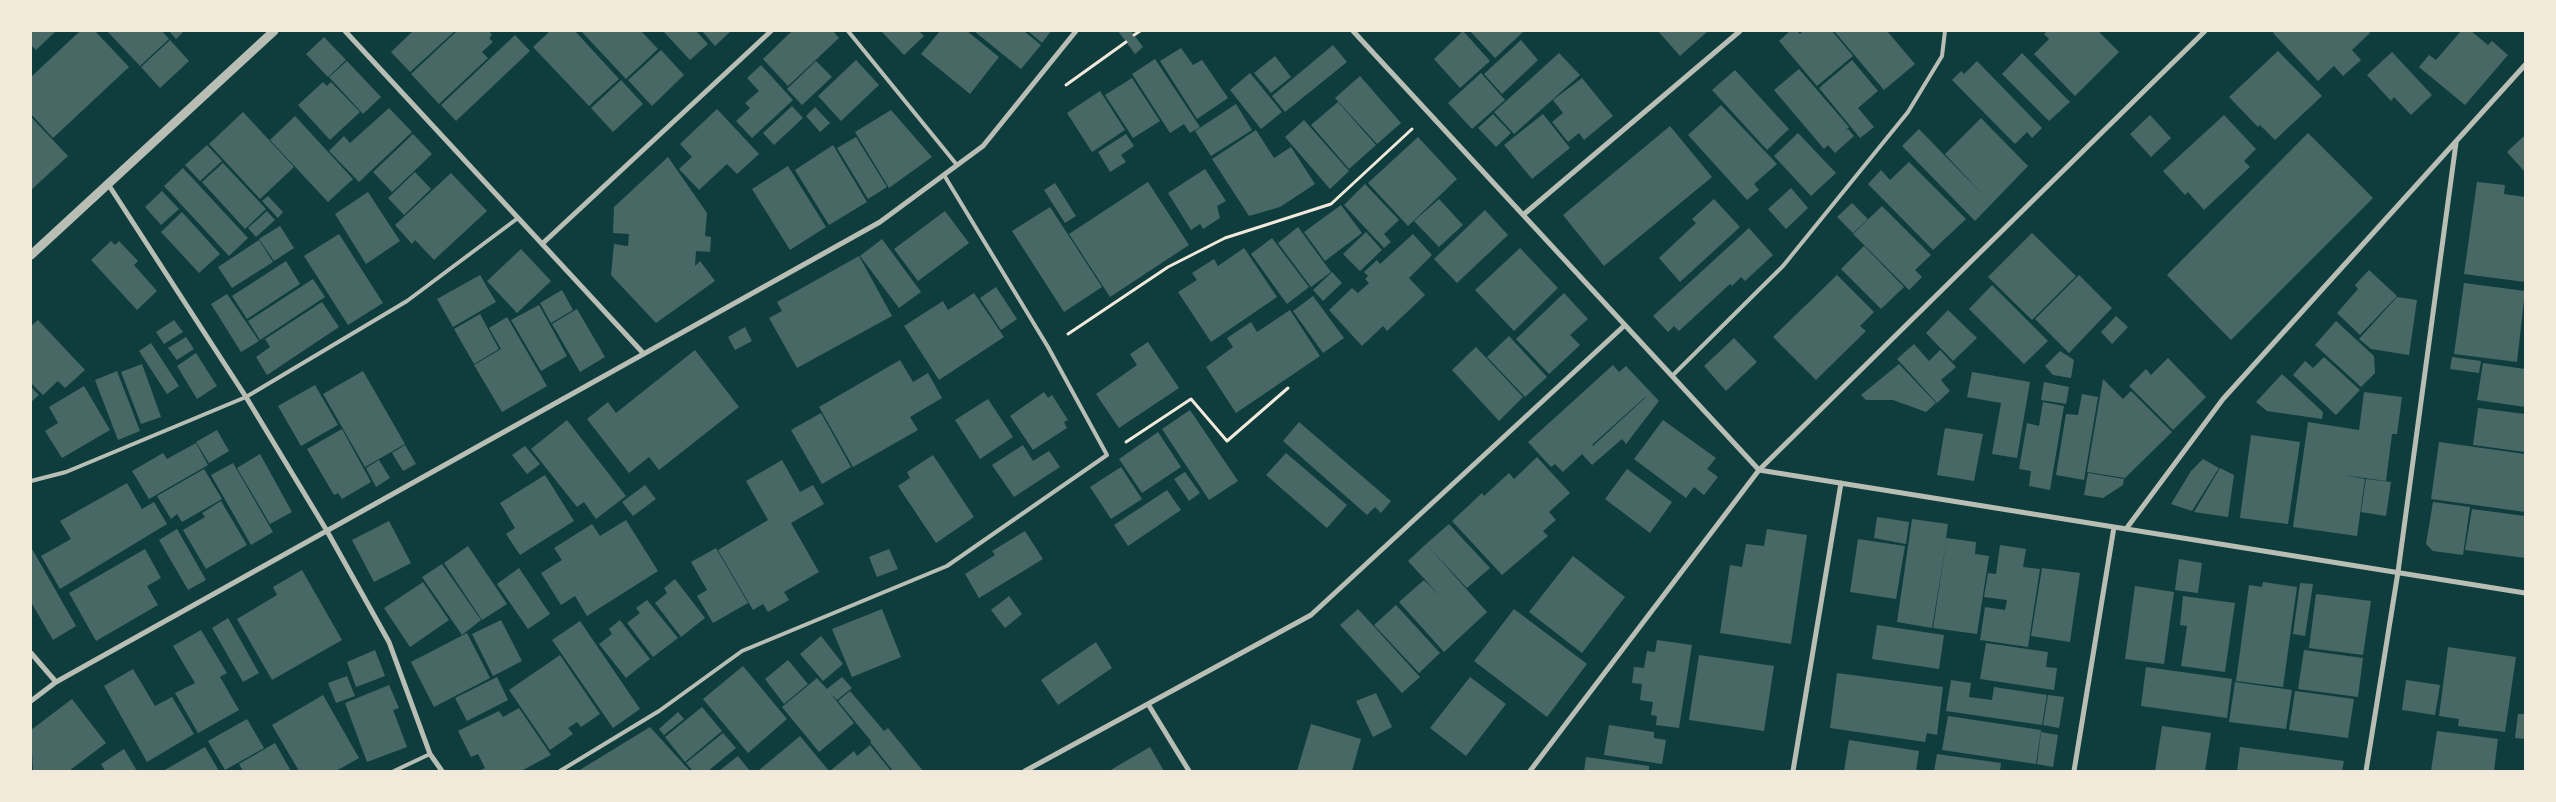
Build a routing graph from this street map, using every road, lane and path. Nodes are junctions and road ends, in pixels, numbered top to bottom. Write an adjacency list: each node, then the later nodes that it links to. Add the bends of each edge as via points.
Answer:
1 (274, 31): 17 (street)
2 (345, 31): 19 (street)
3 (771, 31): 20 (street)
4 (848, 31): 15 (lane)
5 (1076, 31): 15 (street, via 983,146)
6 (1140, 31): 11 (path)
7 (1353, 31): 13 (street)
8 (1740, 31): 18 (street)
9 (1945, 31): 25 (lane, via 1942,56 1908,112 1783,266)
10 (2205, 31): 29 (street)
11 (1134, 35)
12 (2525, 65): 14 (street)
13 (1429, 113): 18 (street); 23 (path, via 1331,204 1225,238 1168,267)
14 (2456, 143): 33 (street, via 2222,399); 35 (street)
15 (957, 165): 16 (street)
16 (944, 175): 23 (lane); 24 (street, via 880,222)
17 (108, 184): 21 (street); 27 (street)
18 (1523, 215): 22 (street)
19 (518, 218): 20 (street); 27 (lane, via 407,301)
20 (542, 244): 24 (street)
21 (31, 255)
22 (1625, 325): 25 (street); 40 (street, via 1311,615)
23 (1048, 347): 28 (lane)
24 (644, 354): 34 (street)
25 (1672, 376): 29 (street)
26 (1288, 388): 28 (path, via 1227,441 1191,399)
27 (246, 397): 30 (lane, via 66,472); 34 (street)
28 (1107, 455): 44 (lane, via 947,566 742,651 659,711)
29 (1759, 470): 31 (street); 47 (street)
30 (31, 480)
31 (1841, 483): 32 (street); 48 (street)
32 (2114, 527): 33 (street); 49 (street)
33 (2126, 528): 35 (street)
34 (327, 531): 38 (street); 41 (street, via 389,642)
35 (2398, 572): 36 (street); 50 (street)
36 (2525, 593)
37 (31, 653): 38 (street)
38 (56, 682): 39 (street)
39 (31, 701)
40 (1148, 704): 45 (street); 46 (street)
41 (430, 754): 42 (lane); 43 (street)
42 (394, 771)
43 (442, 771)
44 (560, 771)
45 (1026, 771)
46 (1188, 771)
47 (1530, 771)
48 (1793, 771)
49 (2074, 771)
50 (2366, 771)

